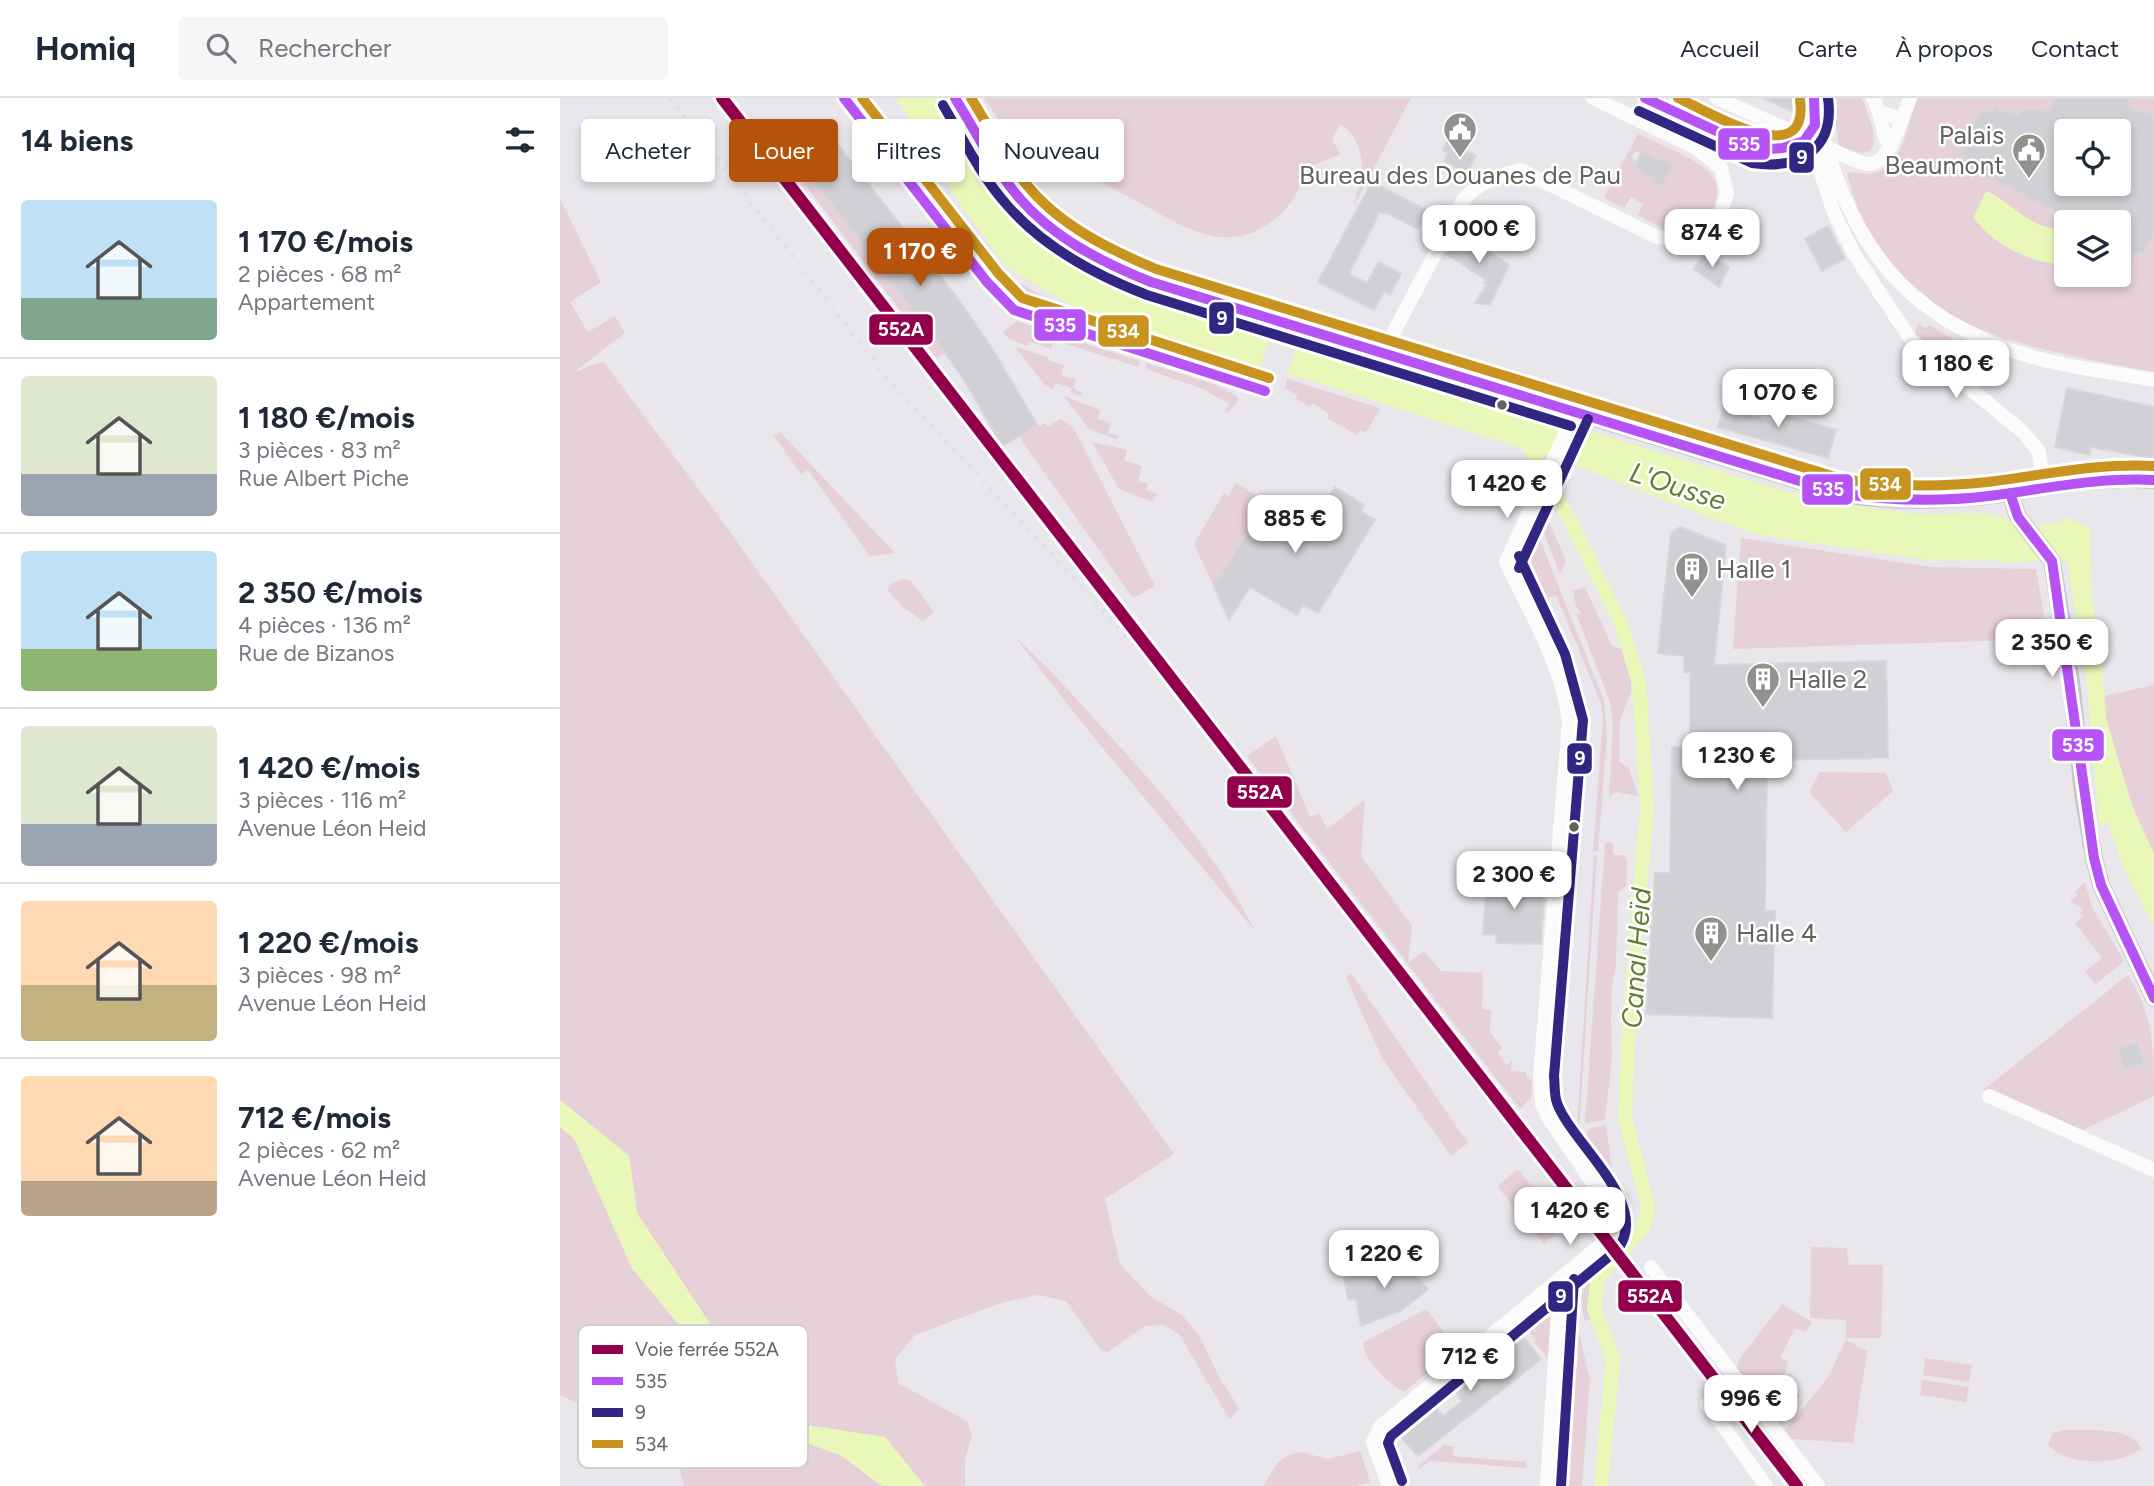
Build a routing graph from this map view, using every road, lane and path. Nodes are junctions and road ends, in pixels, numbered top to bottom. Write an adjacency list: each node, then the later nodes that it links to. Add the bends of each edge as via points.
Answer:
1 (1593, 98): 13 (street, via 1718,163 1727,189 1719,220 1691,240 1666,239 1520,170 1491,179 1464,199)
2 (1646, 98): 11 (street, via 1756,150 1792,146)
3 (1717, 98): 12 (street, via 1872,164)
4 (1814, 98): 9 (street)
5 (1872, 98): 8 (street)
6 (1910, 98): 10 (street)
7 (956, 99): 13 (main road, via 1024,204 1062,237 1102,262 1151,282)
8 (1880, 112): 10 (street); 12 (street, via 1885,138)
9 (1818, 115): 11 (street); 14 (street, via 1863,234 1879,261 1922,305 1965,330 2043,359)
10 (1901, 120): 12 (street)
11 (1812, 134): 17 (street, via 1834,212 1854,254 1911,340 2023,432 2039,452)
12 (1892, 145)
13 (1386, 354): 15 (main road)
14 (2154, 380)
15 (1573, 419): 18 (main road, via 1853,496 1931,501); 23 (street, via 1506,562 1553,660 1569,721 1540,1076 1542,1104 1614,1218 1608,1239)
16 (2154, 480): 17 (main road)
17 (2044, 486): 18 (main road)
18 (2010, 493): 19 (main road, via 2023,525 2052,561 2094,858 2101,885)
19 (2154, 998)
20 (1989, 1096): 21 (street)
21 (2154, 1170)
22 (1651, 1267): 28 (street)
23 (1560, 1278): 25 (street, via 1380,1427 1373,1443); 26 (street)
24 (1707, 1404): 27 (street)
25 (1388, 1486)
26 (1547, 1486)
27 (1766, 1486)
28 (1818, 1486)

